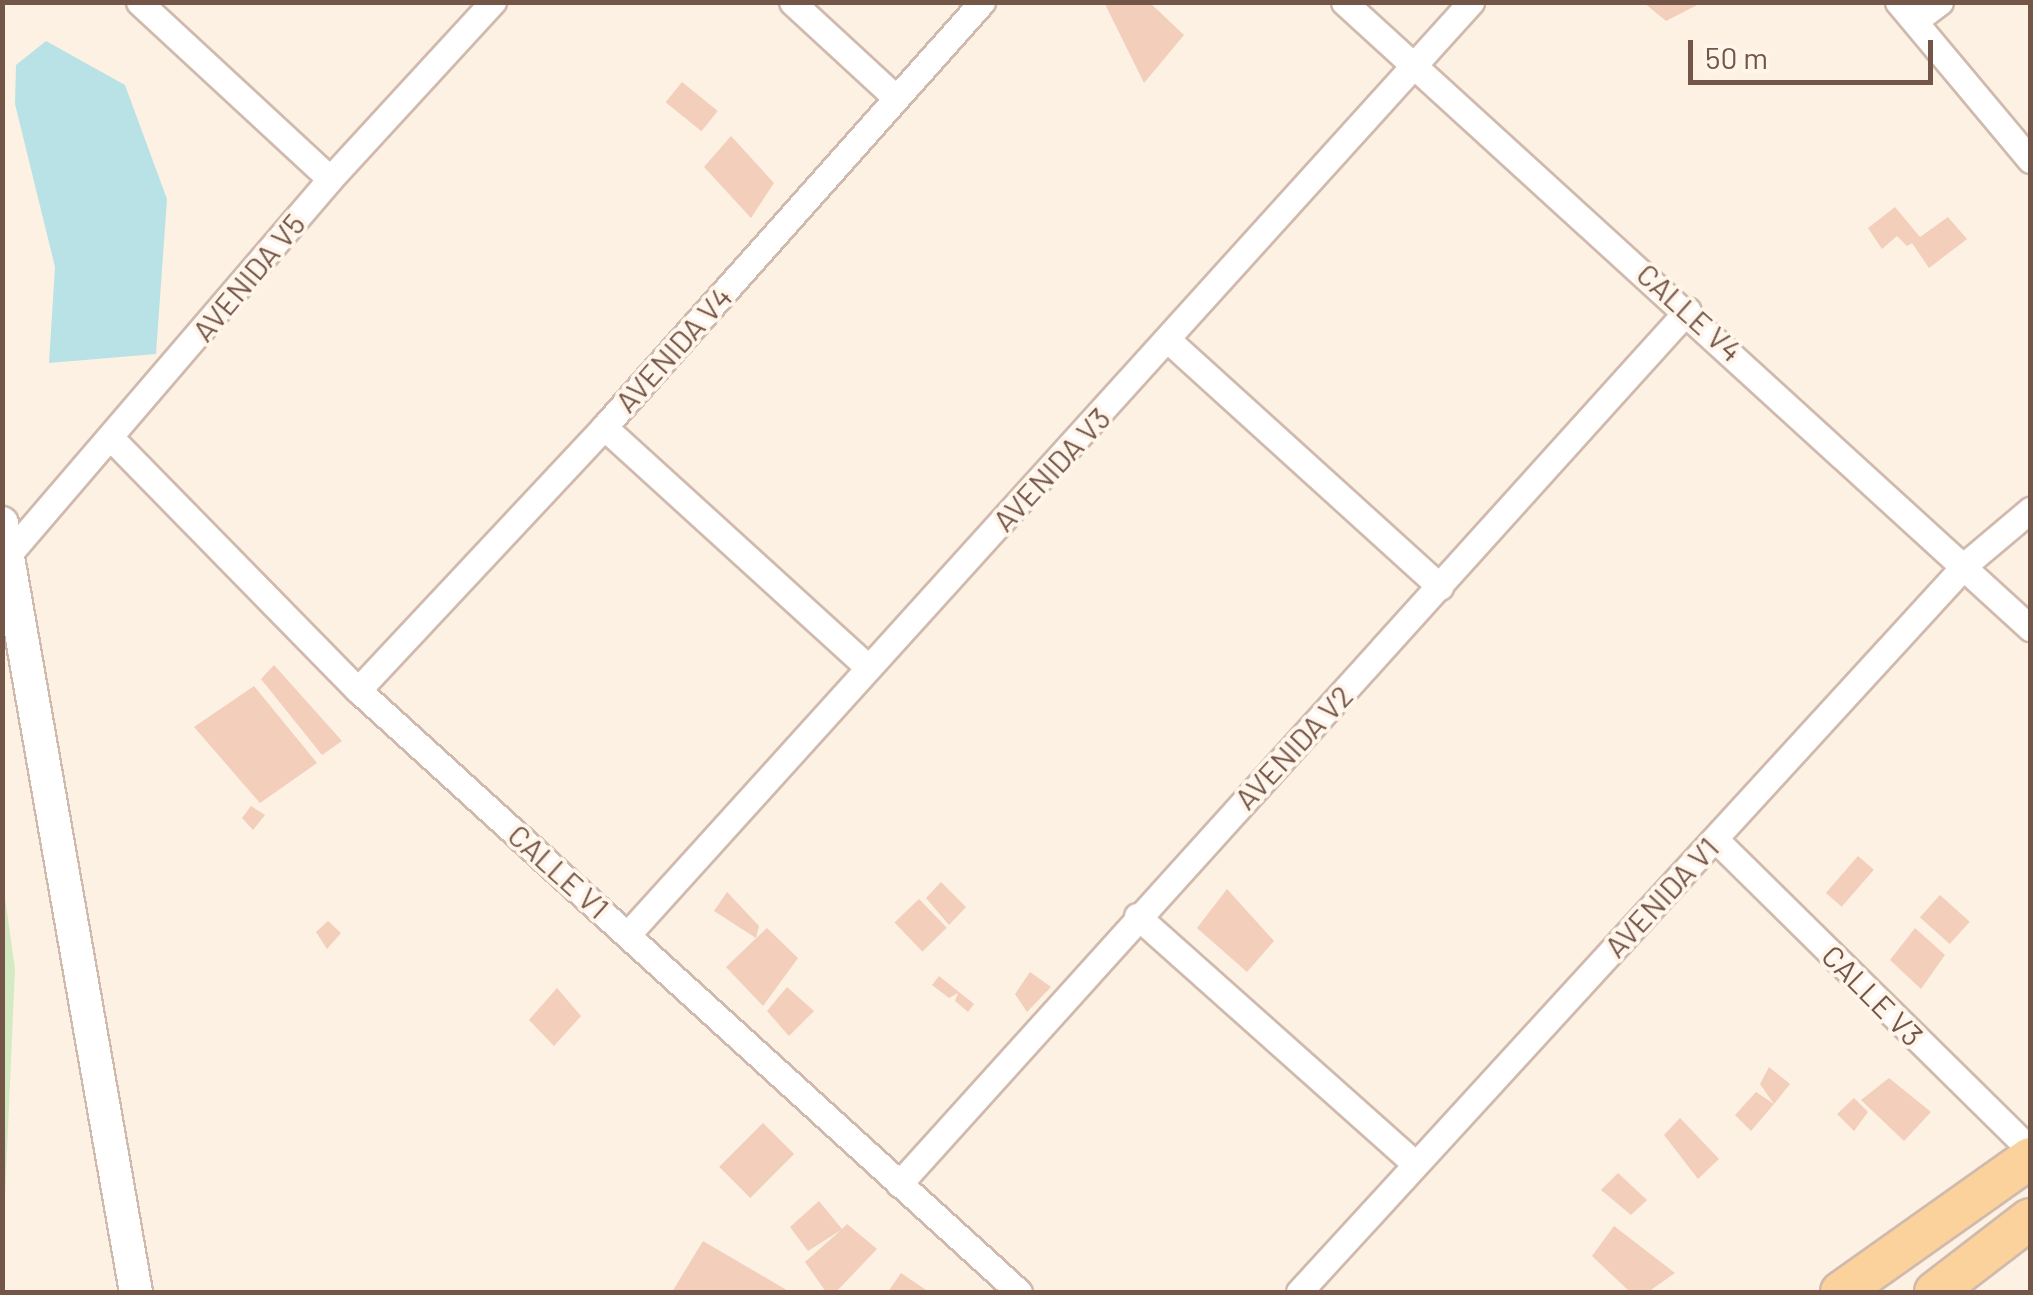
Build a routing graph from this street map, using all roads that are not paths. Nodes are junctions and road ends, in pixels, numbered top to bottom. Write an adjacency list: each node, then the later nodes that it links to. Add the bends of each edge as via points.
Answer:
1 (139, 2): 12 (street)
2 (493, 2): 12 (street, AVENIDA V5)
3 (792, 2): 10 (street)
4 (982, 2): 10 (street, AVENIDA V4)
5 (1344, 2): 9 (street, CALLE V4)
6 (1470, 2): 9 (street, AVENIDA V3)
7 (1940, 2): 8 (street)
8 (1907, 12): 11 (street)
9 (1412, 66): 13 (street, CALLE V4); 14 (street, AVENIDA V3)
10 (895, 98): 15 (street, AVENIDA V4)
11 (2030, 160)
12 (330, 179): 16 (street, AVENIDA V5)
13 (1688, 310): 20 (street, CALLE V4); 21 (street, AVENIDA V2)
14 (1169, 341): 21 (street); 23 (street, AVENIDA V3)
15 (604, 427): 23 (street); 24 (street, AVENIDA V4)
16 (112, 438): 19 (street, AVENIDA V5); 24 (street, CALLE V1)
17 (2030, 510): 20 (street, AVENIDA V1)
18 (2, 522): 19 (street)
19 (8, 555): 32 (street)
20 (1966, 564): 22 (street, CALLE V4); 25 (street, AVENIDA V1)
21 (1440, 587): 26 (street, AVENIDA V2)
22 (2030, 628)
23 (868, 667): 27 (street, AVENIDA V3)
24 (358, 690): 27 (street, CALLE V1)
25 (1715, 839): 28 (street, CALLE V3); 29 (street, AVENIDA V1)
26 (1137, 916): 29 (street); 30 (street, AVENIDA V2)
27 (628, 934): 30 (street, CALLE V1)
28 (2030, 1154): 35 (main road)
29 (1414, 1163): 34 (street, AVENIDA V1)
30 (899, 1184): 33 (street, CALLE V1)
31 (2030, 1219): 36 (main road)
32 (136, 1292)
33 (1018, 1292)
34 (1299, 1292)
35 (1841, 1292)
36 (1935, 1292)

